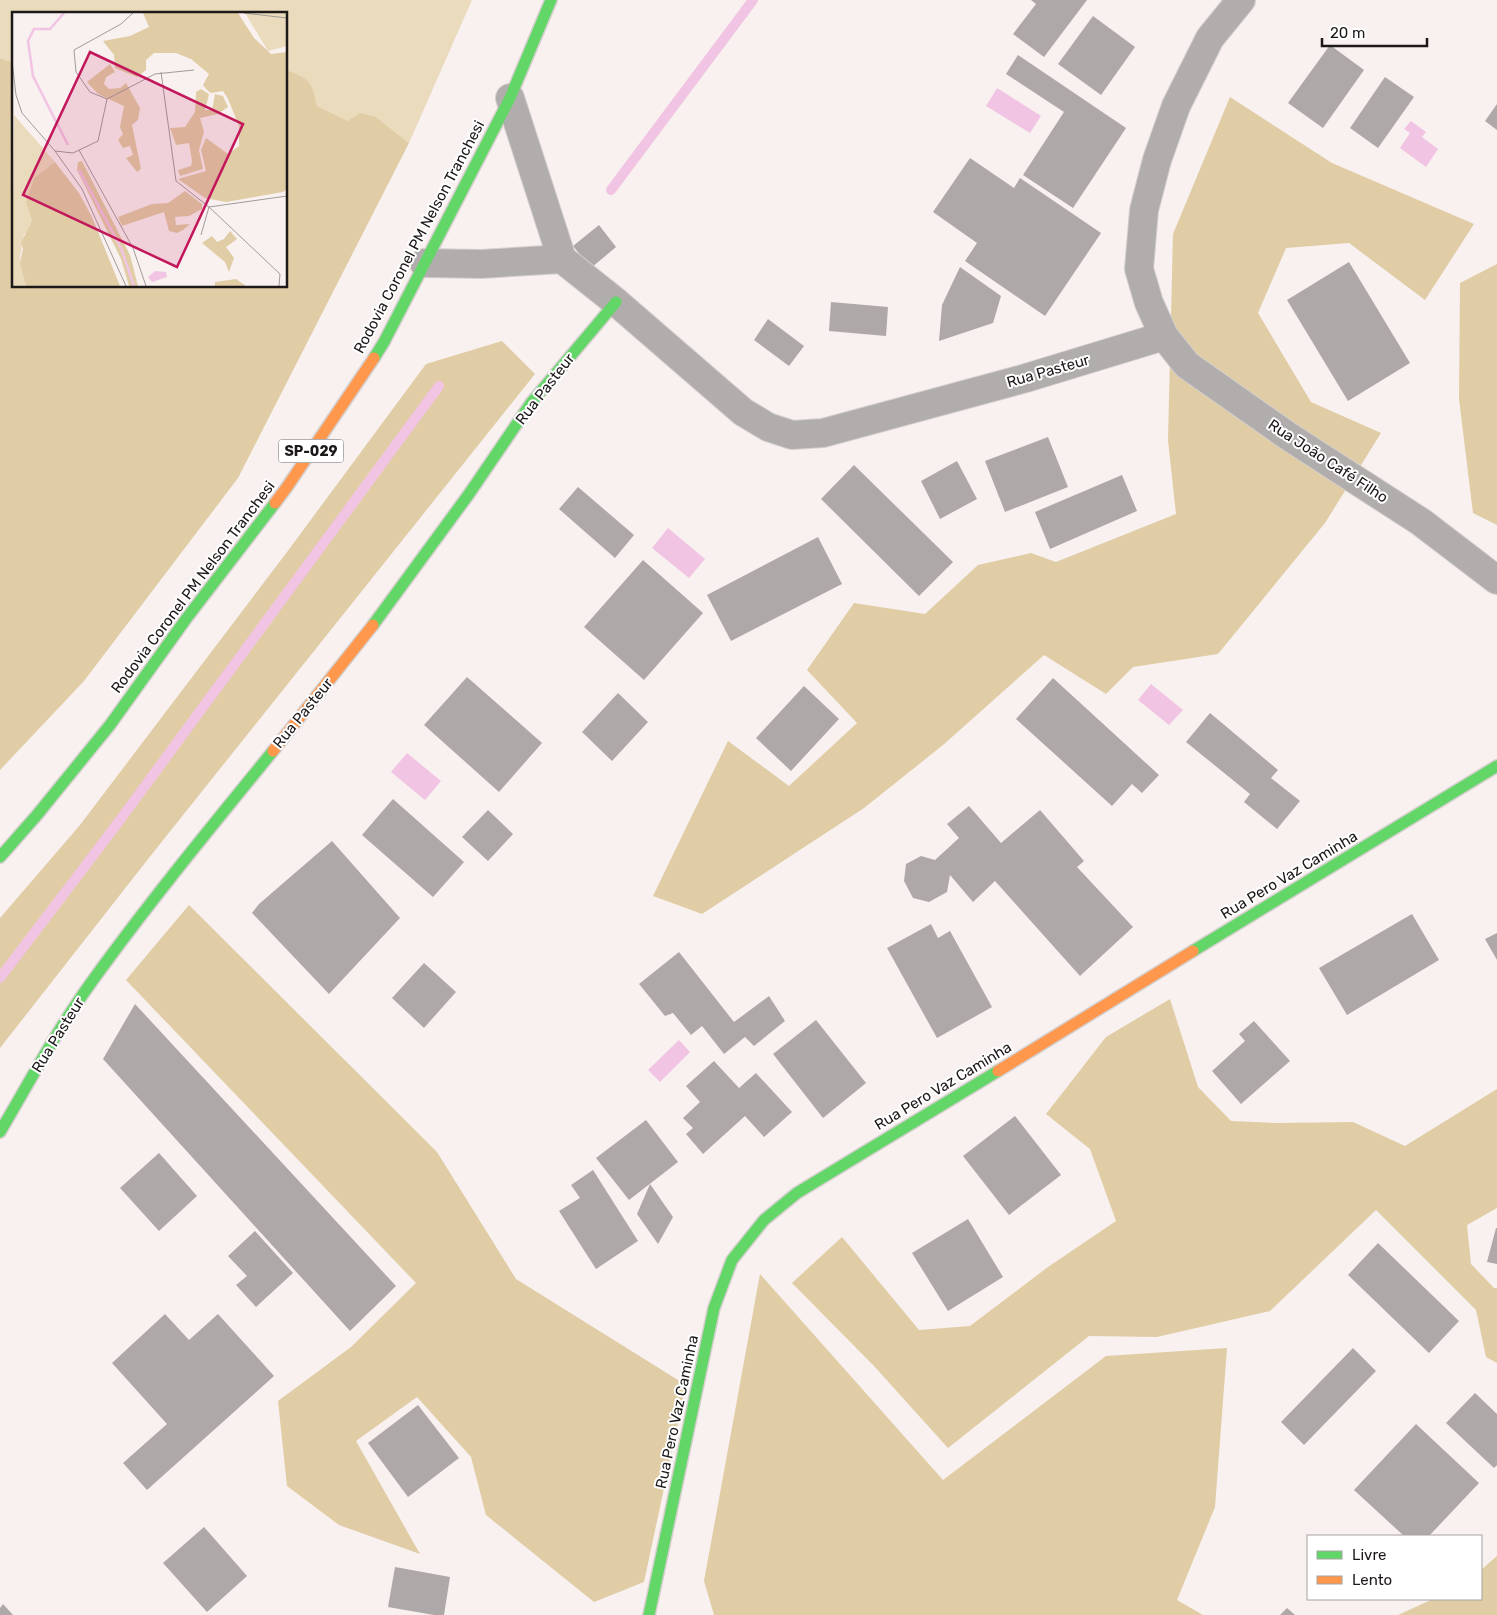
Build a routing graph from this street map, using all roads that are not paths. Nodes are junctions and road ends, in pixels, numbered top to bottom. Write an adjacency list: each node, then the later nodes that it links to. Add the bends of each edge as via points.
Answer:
1 (551, 0): 3 (main road, Rodovia Coronel PM Nelson Tranchesi / SP-029)
2 (1241, 0): 7 (street, via 1210,38 1176,106 1156,160 1144,210 1139,269 1149,303)
3 (510, 98): 4 (street); 5 (main road, Rodovia Coronel PM Nelson Tranchesi / SP-029)
4 (562, 259): 5 (street, via 482,264); 6 (street, Rua Pasteur)
5 (424, 263): 10 (main road, Rodovia Coronel PM Nelson Tranchesi / SP-029, via 384,342 287,487 110,725)
6 (616, 302): 7 (street, Rua Pasteur, via 743,412 768,427 792,435 823,433 1026,378); 11 (main road, Rua Pasteur, via 531,403 360,643 160,891 92,981)
7 (1164, 336): 8 (street, Rua João Café Filho, via 1188,365 1288,436 1421,522)
8 (1497, 580)
9 (1497, 766): 12 (main road, Rua Pero Vaz Caminha, via 797,1193 764,1220 732,1260 714,1308)
10 (0, 857)
11 (0, 1132)
12 (650, 1615)

